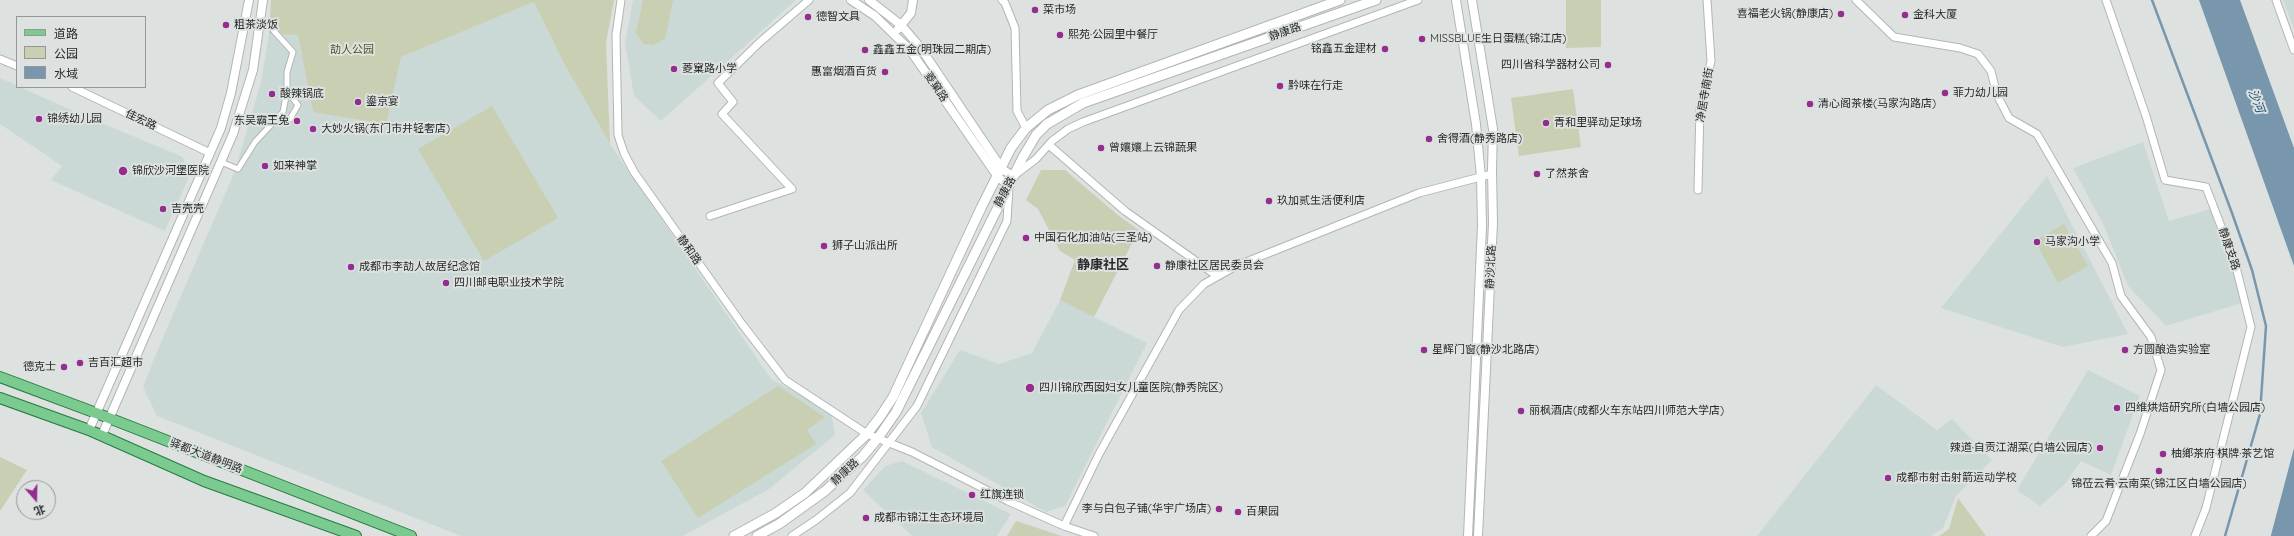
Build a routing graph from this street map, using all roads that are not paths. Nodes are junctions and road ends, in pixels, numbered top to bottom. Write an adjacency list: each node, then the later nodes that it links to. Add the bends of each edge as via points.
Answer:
1 (249, 0): 29 (street, via 231,93 221,128)
2 (263, 0): 30 (street, via 254,63 244,103)
3 (621, 0): 44 (street, 静和路, via 616,35 618,135 634,172 778,372 796,389)
4 (809, 0): 37 (street, via 718,83 733,102 722,114 792,188)
5 (851, 0): 20 (street, 菱窠路, via 875,16)
6 (869, 0): 18 (street, 菱窠路)
7 (913, 0): 18 (street, via 911,13)
8 (1002, 0): 27 (street, via 1015,28 1017,112)
9 (1340, 0): 27 (main road, 静康路, via 1078,96 1048,110)
10 (1376, 0): 35 (main road, 静康路, via 1084,103 1062,114 1036,135)
11 (1418, 0): 28 (street, via 1083,122 1068,129)
12 (1456, 0): 34 (street, 静沙北路, via 1476,124)
13 (1472, 0): 32 (street, 静沙北路, via 1493,129)
14 (1707, 0): 36 (street, 净居寺南街, via 1711,61 1700,108)
15 (1856, 0): 57 (street, via 1894,37 1960,48 1978,54 1990,70 1997,95 2009,118 2037,134 2112,263 2120,296 2151,337 2161,370 2140,434 2106,522)
16 (2106, 0): 58 (street, 静康支路, via 2165,180 2206,187 2235,264 2250,327 2206,508)
17 (2276, 0): 21 (street)
18 (901, 25): 20 (street); 31 (street, 菱窠路, via 920,47)
19 (273, 30): 25 (street, via 293,52 287,72)
20 (894, 34): 33 (street, 菱窠路, via 910,50)
21 (2294, 50)
22 (0, 59): 23 (street)
23 (16, 66)
24 (77, 88): 29 (street, 佳宏路)
25 (287, 91): 26 (street, via 283,112); 26 (street, via 298,105 290,119)
26 (276, 119): 30 (street, via 255,142 238,169)
27 (1026, 128): 31 (main road, 静康路)
28 (1049, 145): 35 (street); 38 (street, via 1125,211)
29 (210, 153): 41 (street)
30 (221, 162): 42 (street)
31 (1002, 169): 33 (main road, 静康路); 35 (street, 菱窠路)
32 (1492, 174): 34 (street); 56 (street, 静沙北路, via 1493,222)
33 (998, 177): 35 (street, 菱窠路); 44 (main road, 静康路, via 981,208 893,398)
34 (1481, 177): 38 (street, via 1419,193 1236,266); 55 (street, 静沙北路, via 1482,226)
35 (1010, 181): 46 (main road, 静康路, via 896,412); 47 (street, via 1007,221 917,406)
36 (1698, 190)
37 (710, 216)
38 (1217, 276): 48 (street, via 1204,284 1179,310 1099,454)
39 (0, 377): 41 (main road, 驿都大道静明路)
40 (0, 398): 43 (main road, 驿都大道静明路)
41 (96, 412): 42 (main road, 驿都大道静明路); 43 (street)
42 (109, 418): 45 (street); 50 (main road, 驿都大道静明路)
43 (89, 430): 45 (main road, 驿都大道静明路)
44 (868, 434): 46 (street, 静和路); 51 (main road, 静康路, via 805,493 776,513)
45 (102, 435): 49 (main road, 驿都大道静明路, via 204,482)
46 (878, 438): 47 (street, 静和路); 52 (main road, 静康路, via 863,456 824,491)
47 (889, 442): 48 (street, 静和路); 53 (street, via 850,493)
48 (1064, 526): 54 (street, 静和路)
49 (356, 536)
50 (411, 536)
51 (734, 536)
52 (758, 536)
53 (792, 536)
54 (1094, 536)
55 (1468, 536)
56 (1478, 536)
57 (2091, 536)
58 (2195, 536)

